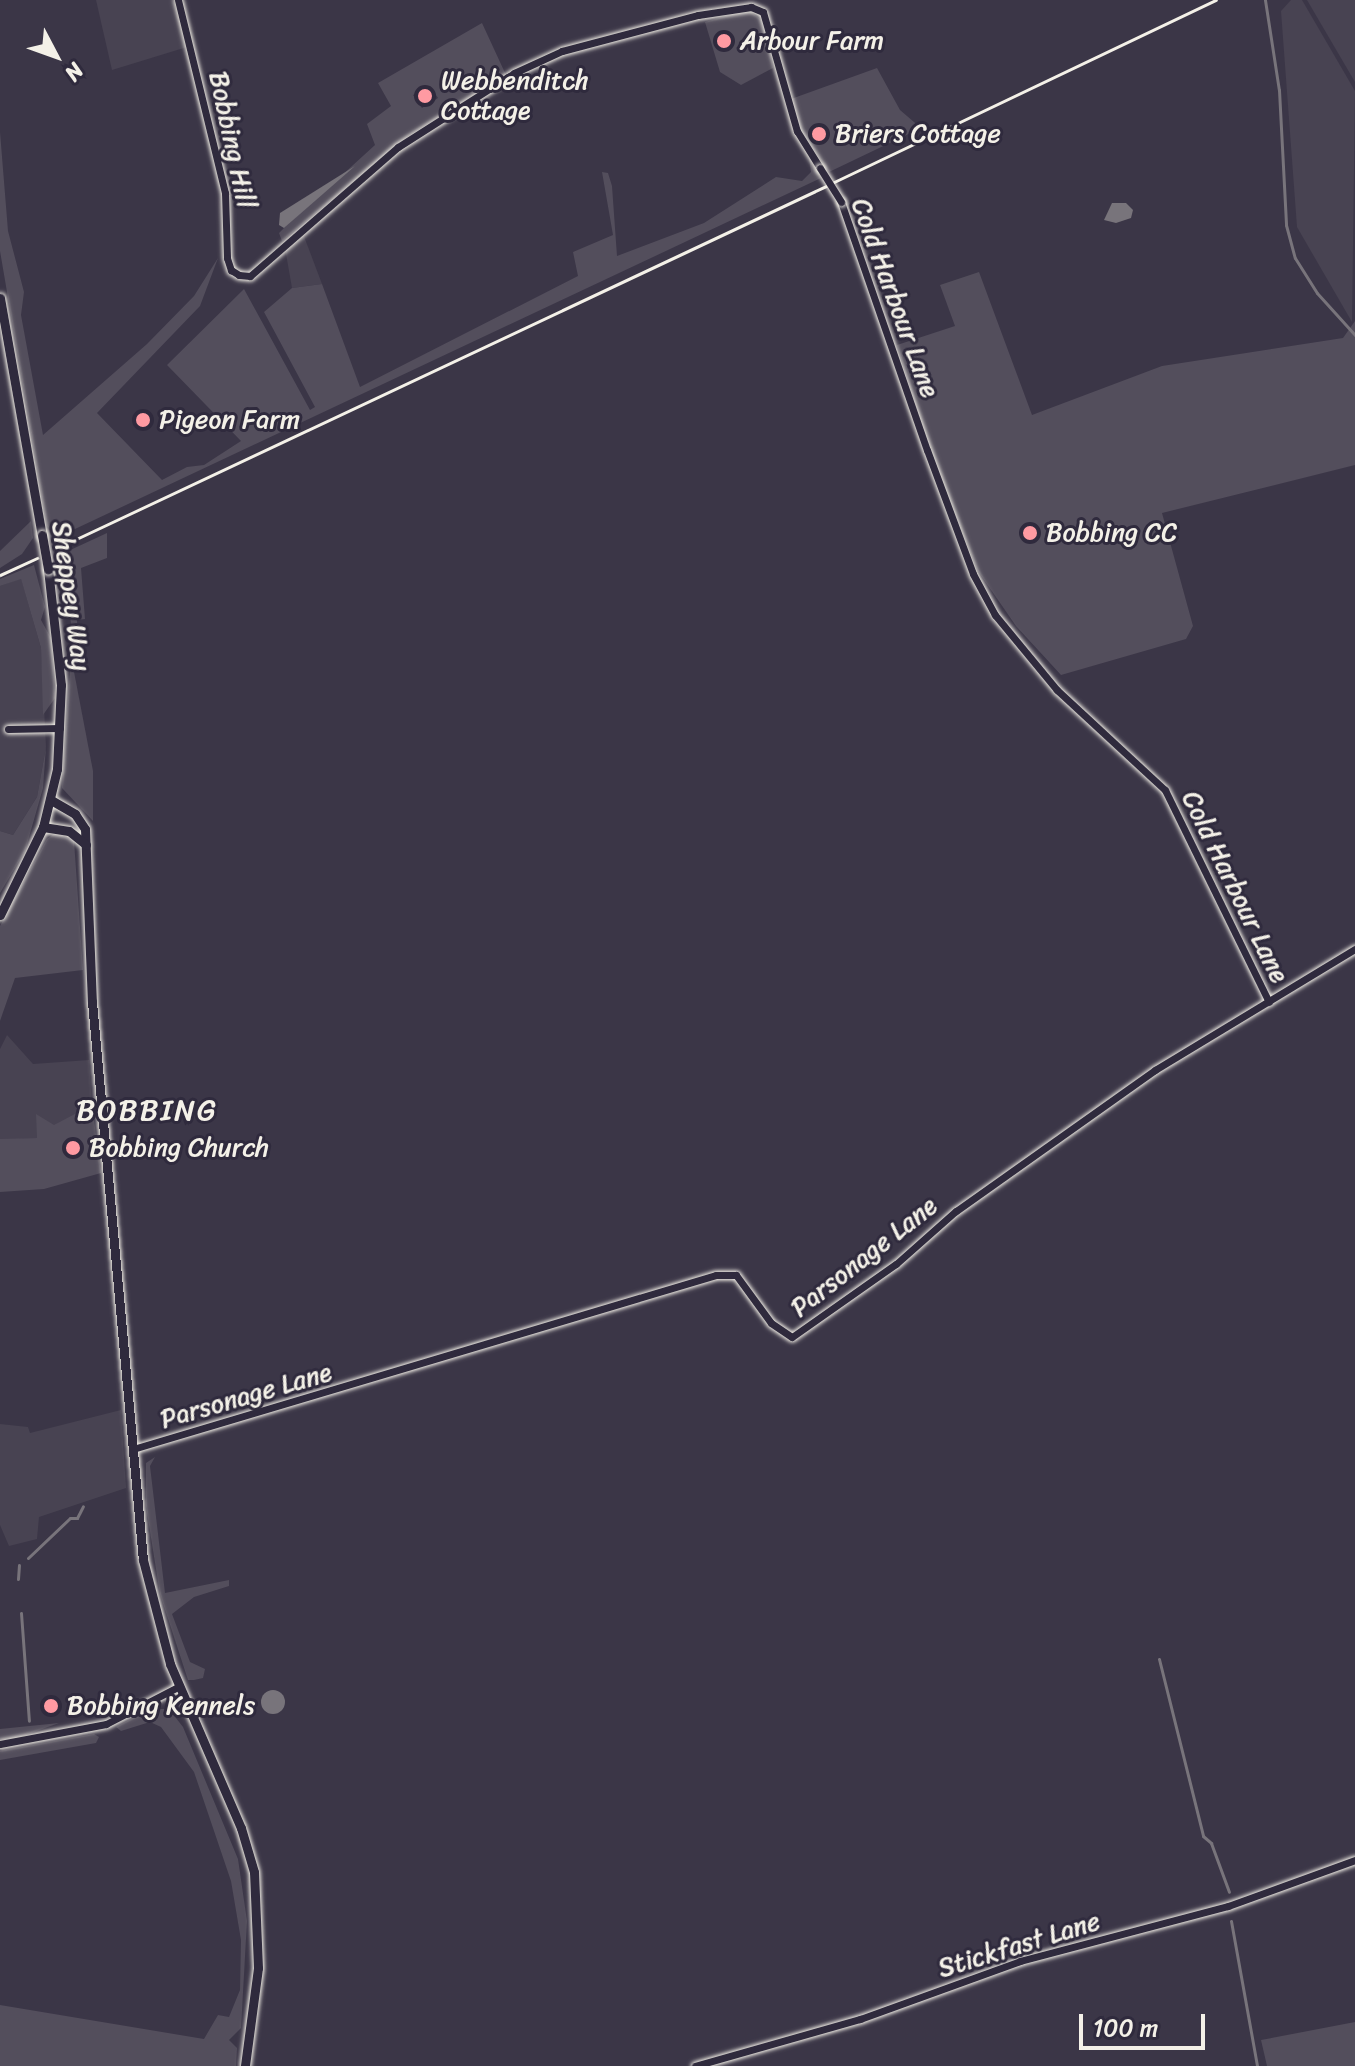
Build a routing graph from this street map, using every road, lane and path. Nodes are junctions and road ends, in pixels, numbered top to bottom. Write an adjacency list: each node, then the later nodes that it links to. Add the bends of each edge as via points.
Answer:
1 (178, 0): 4 (street, Bobbing Hill, via 225,193 227,258 231,270)
2 (713, 0): 3 (street)
3 (716, 13): 4 (street, Cold Harbour Lane, via 573,47 514,73 398,147); 15 (street, Cold Harbour Lane, bridge, via 751,7 764,12 797,131 841,202 973,574 995,615 1057,690 1165,790)
4 (250, 276)
5 (0, 298): 6 (street, Sheppey Way, bridge, via 59,638)
6 (60, 728): 7 (street); 8 (street, Sheppey Way)
7 (8, 729)
8 (51, 800): 9 (street, Sheppey Way); 10 (street, via 75,814 85,829)
9 (43, 827): 10 (street, via 69,831); 11 (street, Sheppey Way)
10 (86, 845): 16 (street, via 92,1002)
11 (11, 894): 12 (street, Sheppey Way); 13 (street, Sheppey Way)
12 (0, 905)
13 (0, 915)
14 (1355, 949): 15 (street, Parsonage Lane)
15 (1269, 1002): 16 (street, Parsonage Lane, via 1155,1070 956,1211 896,1264 792,1337 771,1323 736,1275 716,1275)
16 (133, 1449): 17 (street, via 143,1560)
17 (178, 1687): 18 (street, via 106,1724); 20 (street, via 241,1828 254,1872 258,1968)
18 (0, 1744)
19 (1355, 1860): 22 (street, Stickfast Lane, via 1228,1906 1020,1961 860,2019)
20 (245, 2065): 21 (street)
21 (257, 2066)
22 (695, 2066)

